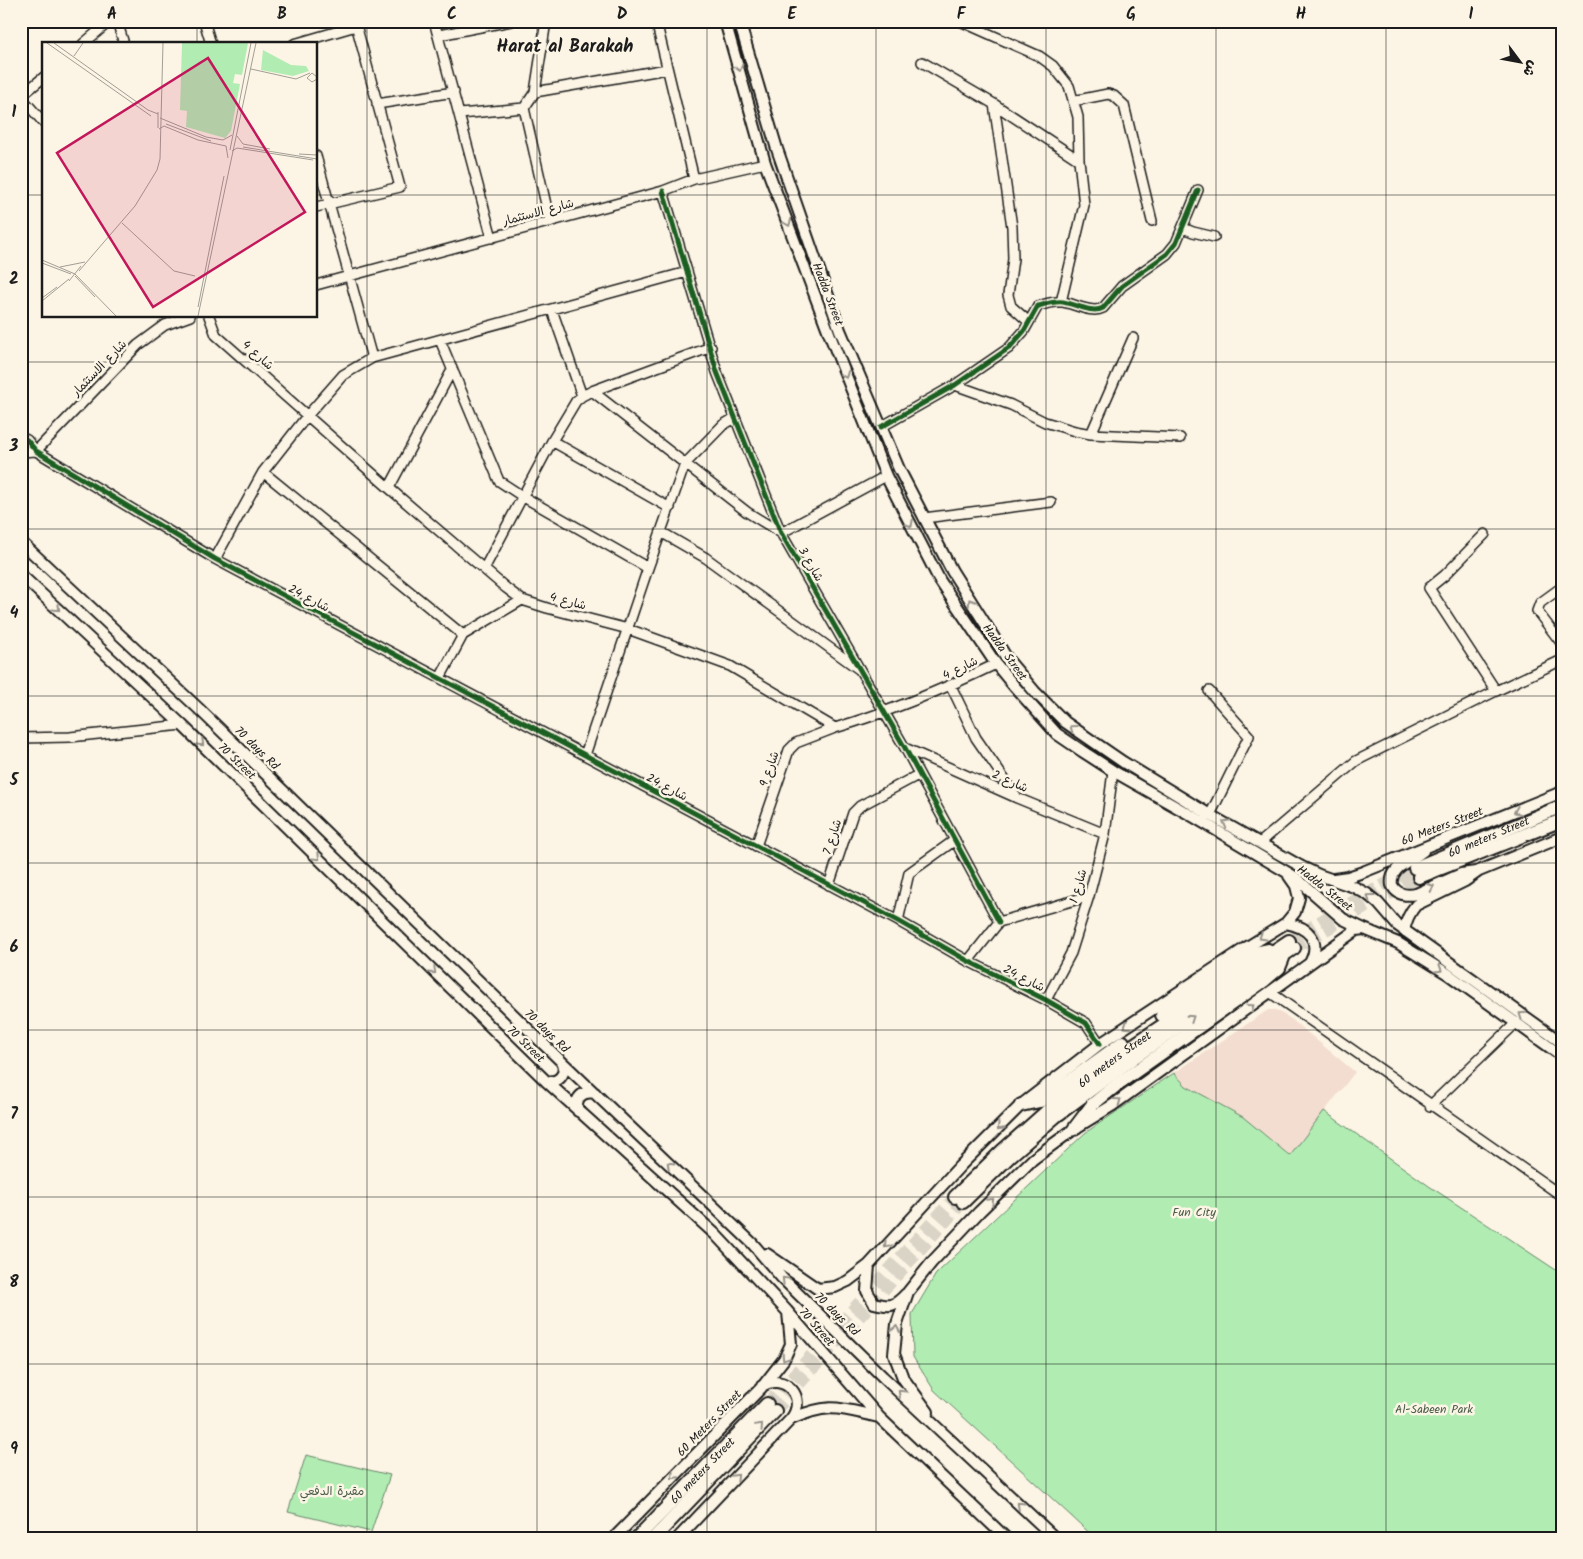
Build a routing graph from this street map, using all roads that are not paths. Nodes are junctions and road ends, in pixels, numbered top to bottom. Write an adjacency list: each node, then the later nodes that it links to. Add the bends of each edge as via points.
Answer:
1 (110, 21): 13 (street)
2 (117, 21): 14 (street)
3 (204, 21): 15 (street)
4 (434, 21): 12 (street)
5 (546, 21): 21 (street)
6 (656, 21): 18 (street)
7 (725, 21): 31 (main road, Hadda Street, one-way to 31)
8 (739, 21): 60 (main road, Hadda Street, via 777,150 840,330)
9 (960, 21): 23 (street, via 1040,56 1069,86)
10 (506, 22): 12 (street)
11 (355, 23): 16 (street); 24 (street)
12 (439, 35): 20 (street)
13 (85, 42)
14 (123, 42)
15 (210, 42)
16 (300, 42)
17 (922, 62): 25 (street)
18 (667, 69): 21 (street); 32 (street)
19 (42, 79): 22 (street)
20 (454, 92): 24 (street); 27 (street)
21 (535, 92): 26 (street)
22 (21, 97): 28 (street)
23 (1073, 101): 29 (street, via 1078,117); 37 (street, via 1108,94 1124,105)
24 (376, 104): 35 (street, via 400,186)
25 (994, 104): 29 (street); 49 (street, via 1012,227 1008,295 1011,306)
26 (524, 108): 27 (street); 38 (street)
27 (460, 114): 41 (street)
28 (42, 121)
29 (1079, 160): 45 (street, via 1084,205)
30 (318, 163): 35 (street)
31 (765, 163): 32 (street, شارع الاستثمار); 69 (main road, Hadda Street, one-way to 69)
32 (694, 179): 34 (street, شارع الاستثمار)
33 (1198, 190): 39 (street)
34 (663, 191): 38 (street, شارع الاستثمار); 42 (street, شارع 3)
35 (330, 204): 36 (street); 43 (street)
36 (318, 207)
37 (1152, 221)
38 (550, 222): 41 (street, شارع الاستثمار)
39 (1183, 228): 40 (street); 45 (street, via 1166,254 1122,286 1104,308 1100,310)
40 (1214, 237)
41 (492, 238): 43 (street, شارع الاستثمار)
42 (687, 272): 46 (street); 52 (street, شارع 3)
43 (350, 277): 44 (street, شارع الاستثمار); 53 (street)
44 (318, 285)
45 (1061, 302): 49 (street, via 1038,306)
46 (552, 310): 51 (street); 57 (street)
47 (184, 318): 65 (street, شارع الاستثمار, via 165,325 138,346)
48 (210, 318): 58 (street, شارع 4, via 216,335)
49 (1029, 322): 55 (street, via 1009,348)
50 (1133, 338): 61 (street)
51 (440, 340): 53 (street); 54 (street)
52 (711, 347): 56 (street); 59 (street, شارع 3)
53 (372, 358): 58 (street, via 343,375)
54 (452, 370): 70 (street); 71 (street, via 499,481)
55 (955, 385): 60 (street); 61 (street, via 1011,405 1046,422)
56 (592, 391): 57 (street); 67 (street)
57 (582, 396): 64 (street)
58 (307, 416): 68 (street); 70 (street, شارع 4)
59 (734, 418): 67 (street); 76 (street, شارع 3)
60 (881, 427): 74 (main road, Hadda Street)
61 (1091, 434): 63 (street)
62 (21, 437): 65 (street, شارع 24)
63 (1180, 438)
64 (552, 441): 71 (street); 73 (street)
65 (36, 451): 66 (street); 79 (street, شارع 24)
66 (21, 452)
67 (685, 464): 73 (street); 76 (street, via 747,512)
68 (263, 472): 79 (street); 86 (street)
69 (886, 476): 76 (street); 89 (main road, Hadda Street, one-way to 89, via 940,581)
70 (389, 488): 81 (street, شارع 4)
71 (522, 496): 80 (street); 81 (street)
72 (1050, 502): 74 (street)
73 (670, 508): 75 (street)
74 (924, 518): 99 (main road, Hadda Street, one-way to 74, via 1065,722 1008,660 952,571)
75 (661, 532): 80 (street); 90 (street, via 706,558)
76 (781, 533): 90 (street, شارع 3)
77 (1485, 534): 94 (street, via 1429,588)
78 (21, 542): 135 (main road, 70 days Rd, via 199,709)
79 (215, 559): 91 (street, شارع 24)
80 (648, 568): 85 (street)
81 (484, 569): 84 (street, شارع 4)
82 (21, 575): 96 (main road, 70 Street, one-way to 96)
83 (1562, 587): 87 (street, via 1540,604 1537,611)
84 (522, 600): 85 (street, شارع 4); 86 (street)
85 (628, 629): 97 (street, شارع 4, via 730,666); 102 (street)
86 (463, 635): 91 (street)
87 (1562, 644)
88 (1562, 660): 94 (street)
89 (996, 664): 92 (street, شارع 4); 101 (main road, Hadda Street, via 1057,734)
90 (862, 672): 95 (street, شارع 3)
91 (440, 678): 102 (street, شارع 24)
92 (951, 686): 95 (street, شارع 4); 106 (street, via 976,738)
93 (1209, 691): 108 (street, via 1249,736)
94 (1496, 691): 113 (street, via 1356,760)
95 (885, 713): 97 (street, شارع 4); 100 (street, شارع 3)
96 (182, 725): 98 (street, via 70,737); 136 (main road, 70 Street, one-way to 136)
97 (835, 728): 114 (street, شارع 9, via 796,743 789,750)
98 (21, 738)
99 (1088, 738): 101 (main road); 108 (main road, Hadda Street)
100 (905, 748): 104 (street, شارع 3); 106 (street, شارع 2)
101 (1082, 751): 103 (main road, Hadda Street)
102 (584, 755): 114 (street, شارع 24)
103 (1113, 771): 110 (street, شارع 1); 117 (main road, Hadda Street)
104 (918, 775): 112 (street, شارع 3); 119 (street, شارع 7, via 860,806 853,813)
105 (1562, 792): 115 (main road, 60 Meters Street, one-way to 115)
106 (1018, 798): 110 (street, شارع 2)
107 (1562, 806): 109 (highway, 60 meters Street, via 1417,873)
108 (1210, 815): 113 (main road, Hadda Street, one-way to 108)
109 (1562, 820)
110 (1106, 834): 120 (street, شارع 1)
111 (1562, 838): 116 (main road)
112 (955, 840): 121 (street, via 909,873); 122 (street, شارع 3)
113 (1261, 842): 118 (main road, Hadda Street, via 1302,867)
114 (756, 846): 119 (street, شارع 24)
115 (1428, 847): 116 (main road, one-way to 116, via 1392,874 1392,885 1398,893 1416,894 1461,874); 118 (main road, 60 Meters Street, via 1348,877)
116 (1480, 871): 125 (main road, via 1416,905 1406,919)
117 (1287, 873): 123 (main road, via 1299,898 1295,912); 124 (main road, Hadda Street, via 1343,919)
118 (1331, 879): 125 (main road, Hadda Street, one-way to 118, via 1367,894)
119 (829, 885): 121 (street, شارع 24)
120 (1089, 896): 122 (street); 130 (street, شارع 1, via 1071,953)
121 (898, 921): 127 (street, شارع 24)
122 (999, 922): 127 (street)
123 (1286, 923): 128 (main road, via 1305,928 1312,936 1315,946); 133 (main road, one-way to 133)
124 (1364, 929): 128 (main road, via 1356,930); 131 (main road, Hadda Street, one-way to 131, via 1398,943)
125 (1404, 930): 132 (main road, Hadda Street, one-way to 125)
126 (1286, 948): 138 (highway, via 1254,953 1050,1095); 141 (highway, via 1279,968 1265,980 1119,1083 1093,1104); 143 (highway, 60 meters Street, via 1056,1116)
127 (968, 961): 130 (street, شارع 24)
128 (1310, 964): 129 (main road)
129 (1270, 993): 139 (street); 141 (main road, one-way to 129, via 1113,1105)
130 (1046, 1000): 133 (street, شارع 24, via 1086,1023)
131 (1517, 1022): 134 (main road, Hadda Street); 139 (street)
132 (1562, 1043)
133 (1100, 1044): 138 (main road)
134 (1562, 1056)
135 (562, 1063): 136 (main road, via 564,1071 561,1078 554,1082); 137 (main road, 70 days Rd)
136 (546, 1081): 140 (main road, 70 Street)
137 (595, 1093): 140 (main road, via 587,1092 580,1096); 144 (main road, 70 days Rd, one-way to 137)
138 (1021, 1105): 145 (main road, one-way to 145)
139 (1430, 1106): 142 (street)
140 (578, 1111): 147 (main road, 70 Street, via 714,1234)
141 (1074, 1129): 146 (main road, one-way to 141, via 932,1262 1009,1182)
142 (1562, 1196)
143 (959, 1199)
144 (752, 1243): 145 (main road, via 818,1289 848,1281); 151 (main road, 70 days Rd, one-way to 144, via 789,1285)
145 (869, 1264): 146 (main road, via 867,1291 874,1302 888,1306)
146 (908, 1292): 151 (main road, one-way to 146, via 903,1378 894,1354 897,1324)
147 (788, 1311): 148 (main road, 60 Meters Street, one-way to 148, via 790,1350); 149 (main road, 70 Street)
148 (762, 1387): 150 (main road, via 777,1382 792,1389 798,1404); 152 (main road, 60 Meters Street, one-way to 152)
149 (878, 1417): 150 (main road, via 825,1407); 156 (main road, 70 Street)
150 (791, 1420): 155 (main road, one-way to 150)
151 (943, 1433): 157 (main road, 70 days Rd, one-way to 151)
152 (614, 1538)
153 (637, 1538): 154 (highway, 60 meters Street, one-way to 153, via 771,1407)
154 (654, 1538)
155 (678, 1538)
156 (1006, 1538)
157 (1055, 1538)

